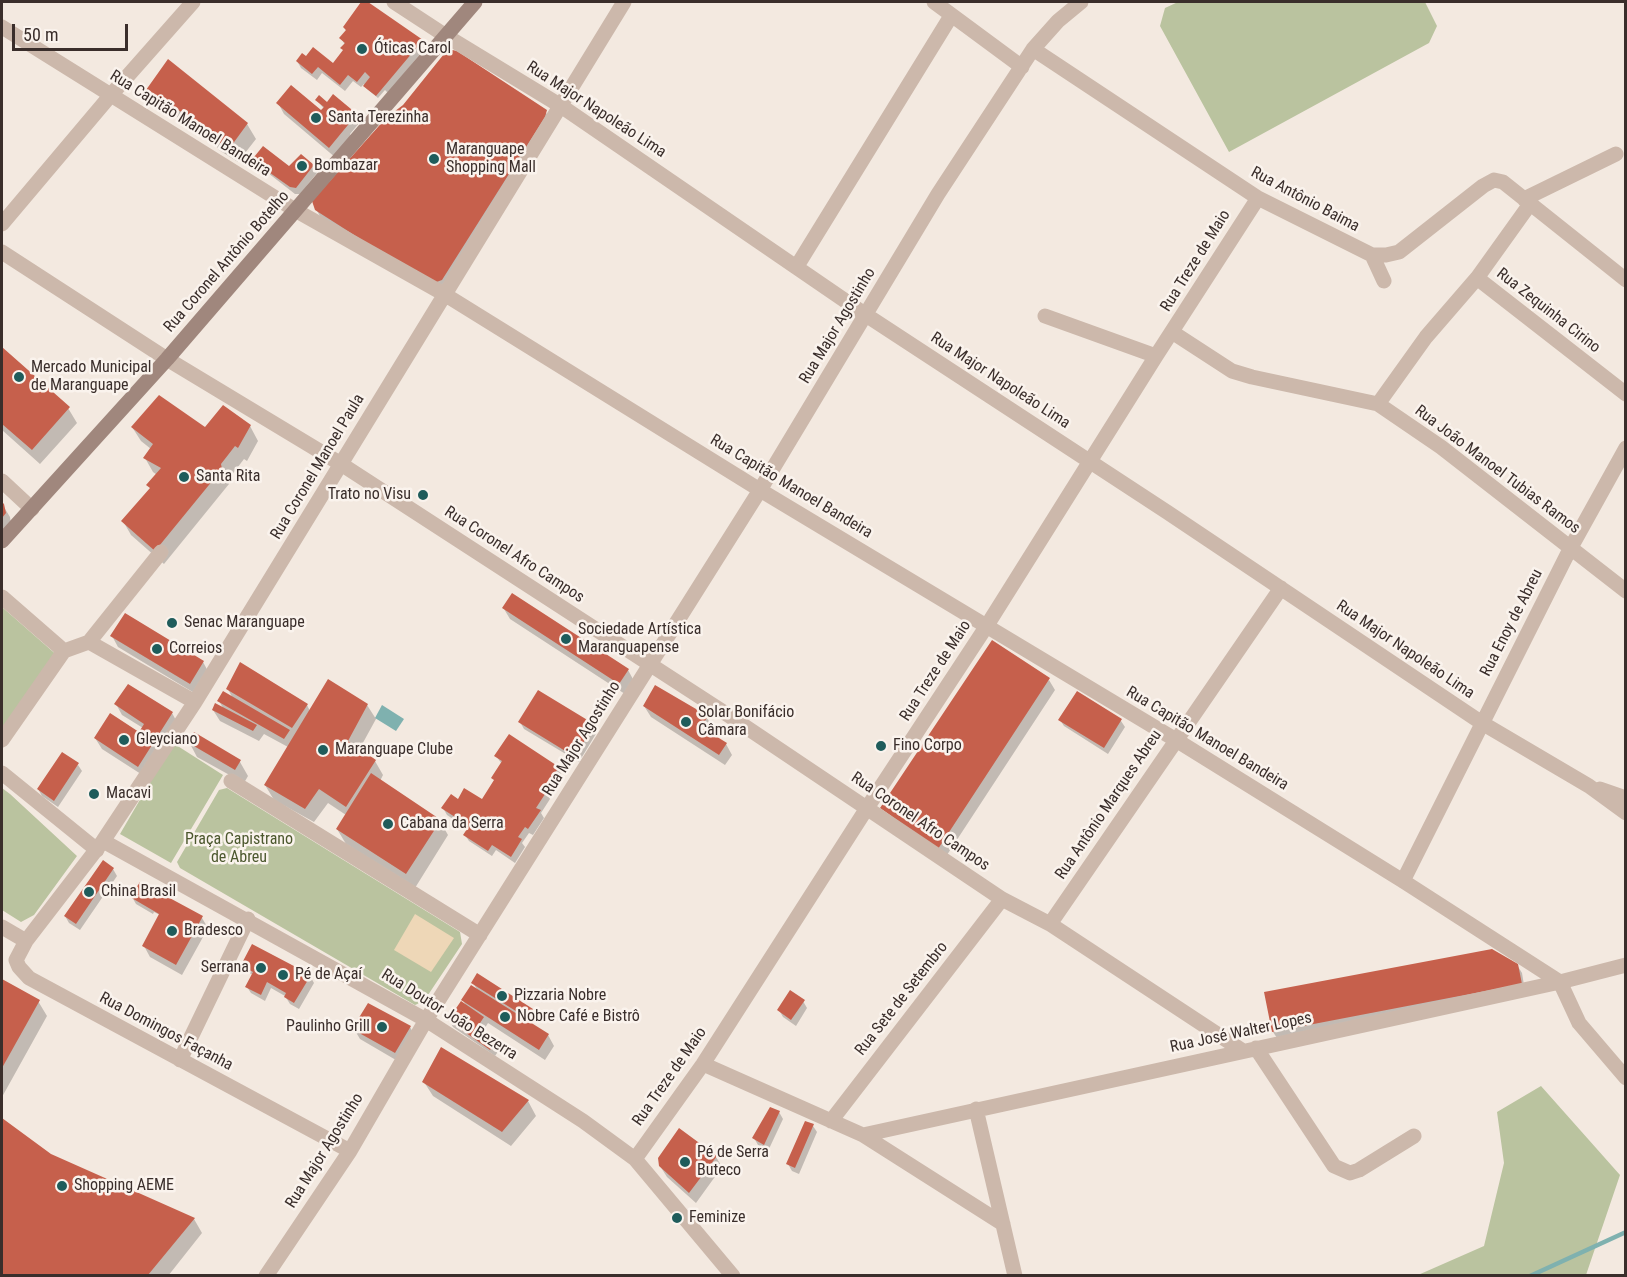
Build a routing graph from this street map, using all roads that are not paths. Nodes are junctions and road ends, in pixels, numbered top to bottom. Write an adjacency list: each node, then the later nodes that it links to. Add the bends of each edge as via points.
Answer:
1 (194, 2): 12 (street)
2 (394, 2): 9 (street, Rua Major Napoleão Lima)
3 (475, 2): 9 (street, Rua Coronel Antônio Botelho)
4 (624, 2): 13 (street, Rua Coronel Manoel Paula)
5 (934, 2): 7 (street)
6 (1081, 2): 10 (street, Rua Major Agostinho)
7 (951, 16): 11 (street); 21 (street)
8 (2, 27): 12 (street, Rua Capitão Manoel Bandeira)
9 (446, 36): 13 (street, Rua Major Napoleão Lima); 17 (street, Rua Coronel Antônio Botelho)
10 (1034, 48): 11 (street, Rua Major Agostinho); 15 (street, Rua Antônio Baima)
11 (1022, 67): 26 (street, Rua Major Agostinho, via 938,194)
12 (110, 96): 17 (street, Rua Capitão Manoel Bandeira); 18 (street)
13 (561, 106): 21 (street, Rua Major Napoleão Lima); 25 (street, Rua Coronel Manoel Paula)
14 (1616, 153): 16 (street)
15 (1258, 198): 20 (street, Rua Antônio Baima); 28 (street, Rua Treze de Maio)
16 (1527, 202): 20 (street, via 1503,182 1494,180 1399,252); 22 (street); 23 (street)
17 (295, 210): 25 (street, Rua Capitão Manoel Bandeira); 30 (street, Rua Coronel Antônio Botelho)
18 (2, 224)
19 (2, 252): 30 (street, Rua Coronel Afro Campos)
20 (1372, 255): 24 (street)
21 (797, 266): 26 (street, Rua Major Napoleão Lima)
22 (1477, 278): 31 (street, Rua Zequinha Cirino); 32 (street, via 1426,337)
23 (1626, 280)
24 (1384, 281)
25 (444, 294): 35 (street, Rua Coronel Manoel Paula); 37 (street, Rua Capitão Manoel Bandeira)
26 (866, 315): 34 (street, Rua Major Napoleão Lima); 37 (street, Rua Major Agostinho)
27 (1045, 316): 29 (street)
28 (1172, 332): 29 (street, Rua Treze de Maio); 32 (street, Rua João Manoel Tubias Ramos, via 1232,371)
29 (1156, 356): 34 (street, Rua Treze de Maio)
30 (167, 359): 35 (street, Rua Coronel Afro Campos); 38 (street, Rua Coronel Antônio Botelho)
31 (1626, 394)
32 (1378, 404): 40 (street, Rua João Manoel Tubias Ramos, via 1442,447)
33 (1626, 448): 40 (street, Rua Enoy de Abreu)
34 (1090, 462): 42 (street, Rua Major Napoleão Lima); 45 (street, Rua Treze de Maio)
35 (341, 464): 48 (street, Rua Coronel Afro Campos); 49 (street, Rua Coronel Manoel Paula)
36 (2, 481): 38 (street)
37 (760, 490): 45 (street, Rua Capitão Manoel Bandeira); 48 (street, Rua Major Agostinho)
38 (32, 509): 39 (street, Rua Coronel Antônio Botelho)
39 (2, 541)
40 (1570, 549): 43 (street, Rua João Manoel Tubias Ramos); 50 (street, Rua Enoy de Abreu)
41 (161, 552): 46 (street)
42 (1281, 588): 50 (street, Rua Major Napoleão Lima); 52 (street, Rua Antônio Marques Abreu)
43 (1626, 591)
44 (2, 597): 47 (street)
45 (987, 627): 52 (street, Rua Capitão Manoel Bandeira); 57 (street, Rua Treze de Maio)
46 (89, 642): 47 (street); 49 (street)
47 (64, 651): 51 (street)
48 (650, 666): 57 (street, Rua Coronel Afro Campos); 65 (street, Rua Major Agostinho)
49 (195, 702): 59 (street, Rua Coronel Manoel Paula)
50 (1482, 723): 55 (street, Rua Major Napoleão Lima); 60 (street, Rua Enoy de Abreu)
51 (2, 740)
52 (1176, 740): 60 (street, Rua Capitão Manoel Bandeira); 63 (street, Rua Antônio Marques Abreu)
53 (2, 773): 59 (street, Rua Doutor João Bezerra)
54 (231, 781): 65 (street)
55 (1589, 786): 56 (street, Rua Major Napoleão Lima); 58 (street, Rua Major Napoleão Lima)
56 (1626, 798)
57 (867, 808): 61 (street, Rua Coronel Afro Campos); 72 (street, Rua Treze de Maio)
58 (1626, 813)
59 (100, 846): 62 (street, Rua Doutor João Bezerra); 66 (street, Rua Coronel Manoel Paula)
60 (1403, 881): 68 (street, Rua Capitão Manoel Bandeira)
61 (1002, 899): 63 (street, Rua Coronel Afro Campos); 75 (street, Rua Sete de Setembro)
62 (248, 919): 69 (street, Rua Doutor João Bezerra); 71 (street)
63 (1050, 924): 70 (street, Rua Coronel Afro Campos)
64 (2, 927): 66 (street)
65 (480, 935): 69 (street, Rua Major Agostinho)
66 (26, 940): 71 (street, Rua Domingos Façanha, via 16,960 28,978)
67 (1626, 964): 68 (street, Rua José Walter Lopes)
68 (1560, 982): 70 (street, Rua José Walter Lopes); 73 (street, via 1579,1023)
69 (426, 1020): 78 (street, Rua Major Agostinho); 79 (street, Rua Doutor João Bezerra)
70 (1250, 1050): 74 (street, Rua José Walter Lopes); 77 (street, via 1334,1166 1350,1173 1359,1170)
71 (180, 1060): 78 (street, Rua Domingos Façanha)
72 (703, 1064): 75 (street); 79 (street, Rua Treze de Maio)
73 (1626, 1078)
74 (976, 1109): 76 (street, Rua José Walter Lopes); 80 (street)
75 (831, 1121): 76 (street)
76 (863, 1135): 80 (street)
77 (1414, 1136)
78 (350, 1151): 81 (street, Rua Major Agostinho)
79 (635, 1159): 82 (street, Rua Doutor João Bezerra)
80 (1003, 1224): 83 (street)
81 (266, 1275)
82 (733, 1275)
83 (1014, 1275)

